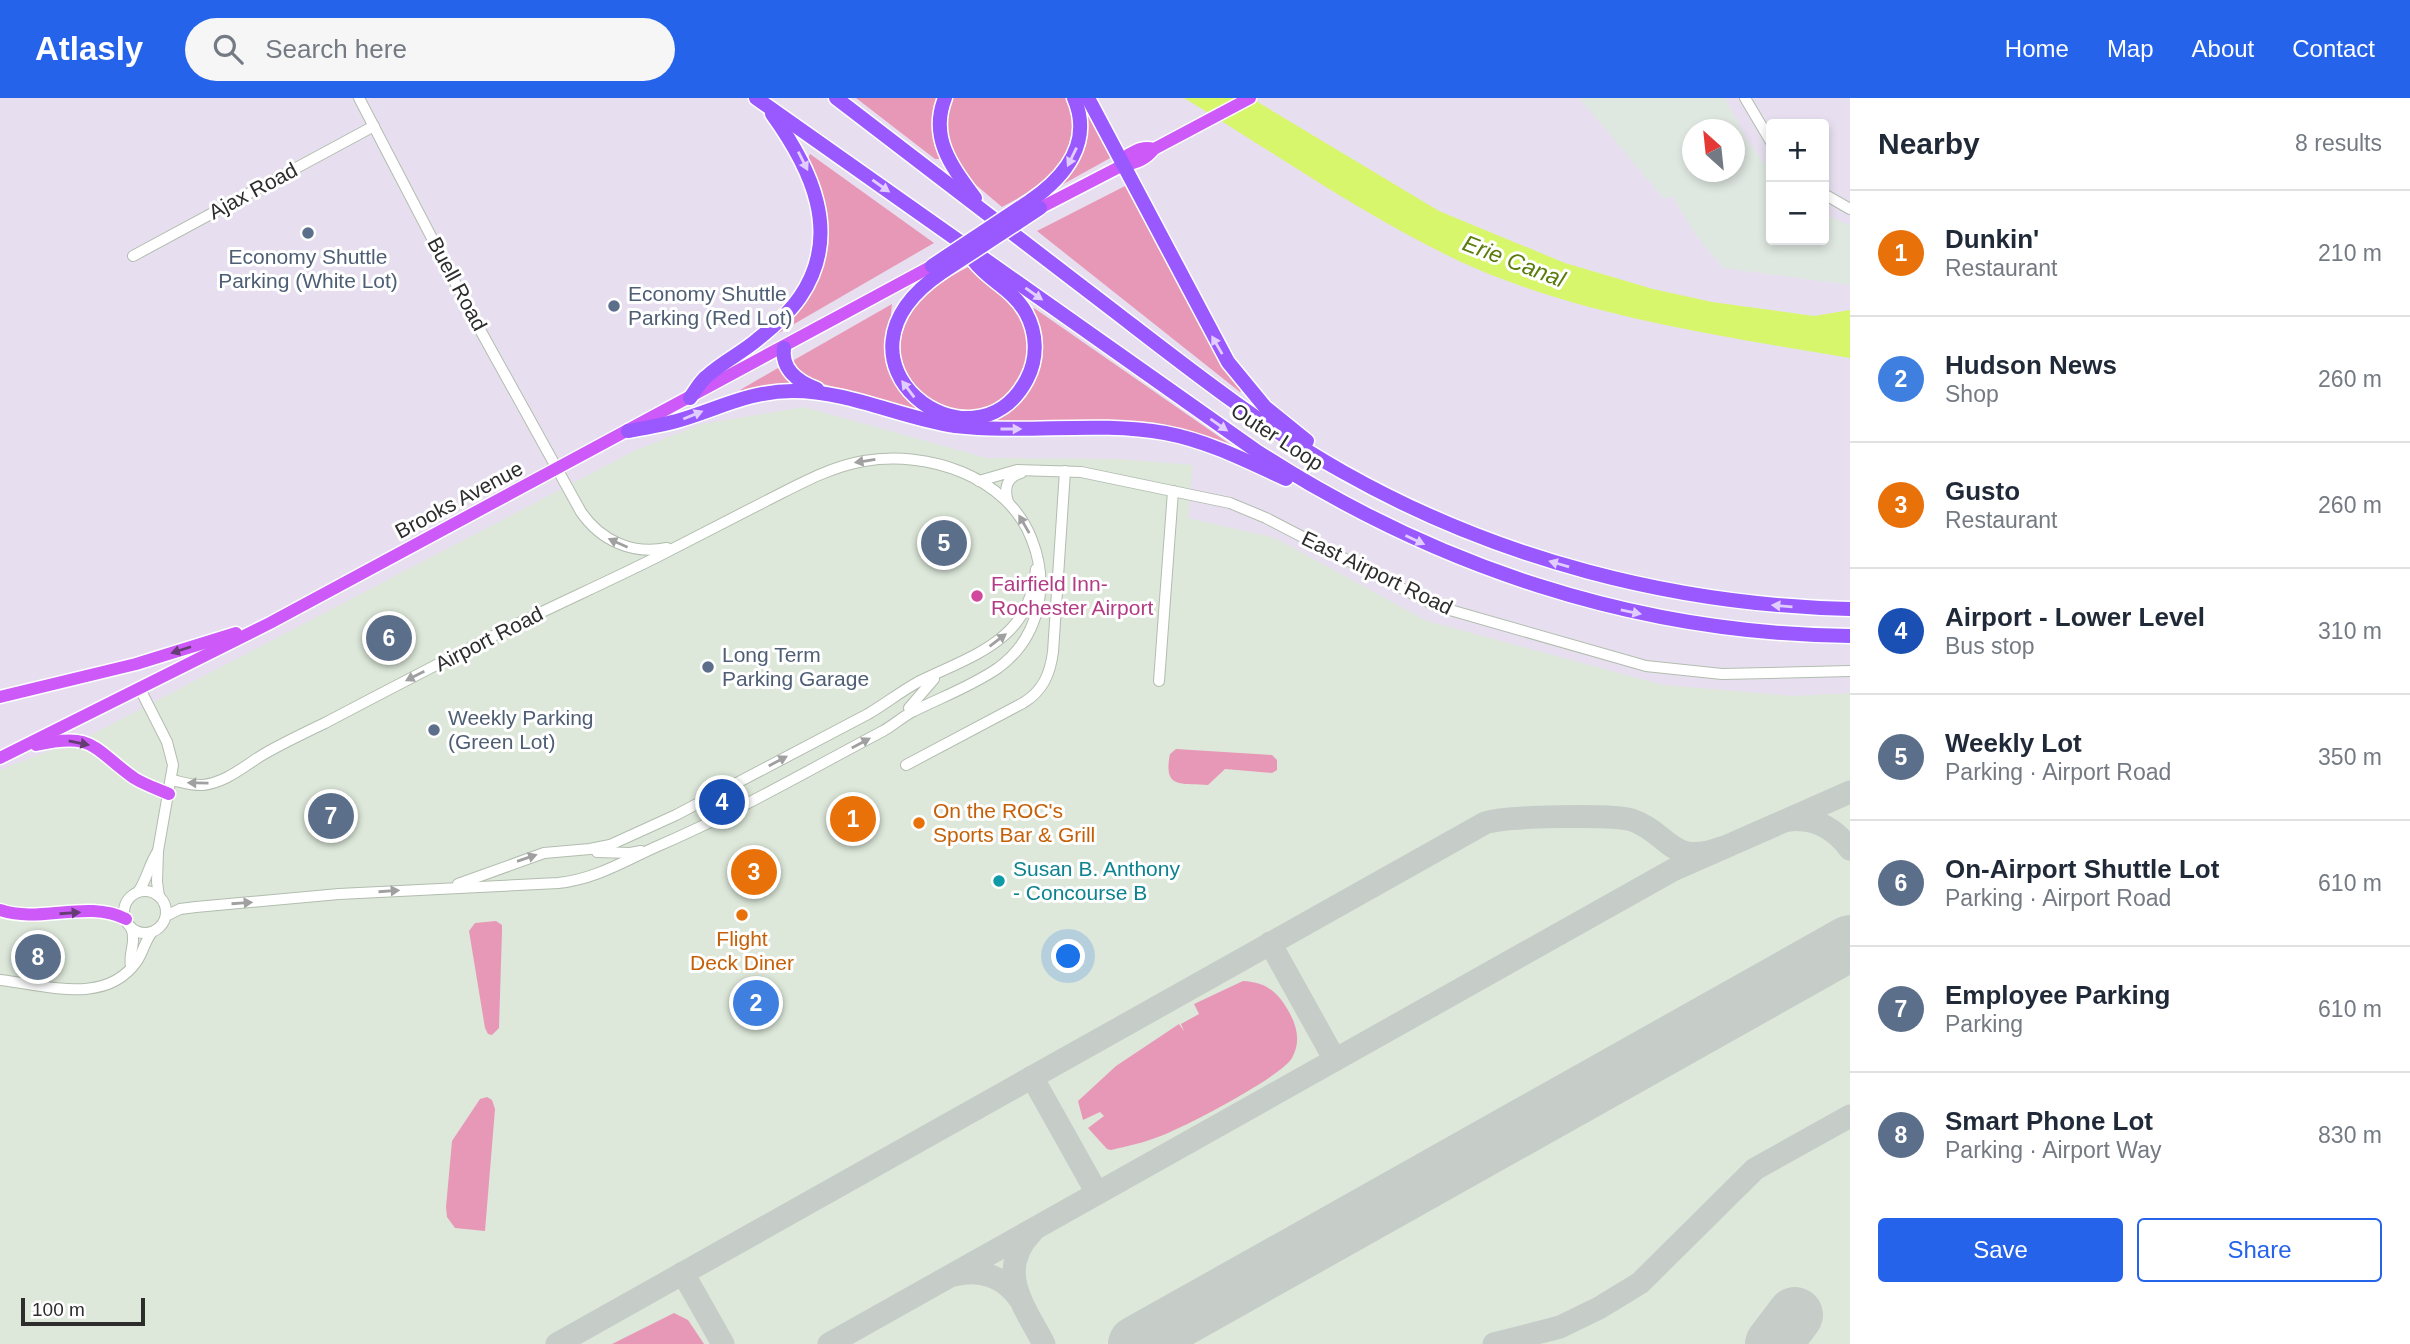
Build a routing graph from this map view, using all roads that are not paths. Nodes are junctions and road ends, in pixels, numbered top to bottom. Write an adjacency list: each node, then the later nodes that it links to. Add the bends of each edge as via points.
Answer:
1 (359, 98): 9 (street, Buell Road)
2 (836, 98): 15 (highway, Outer Loop)
3 (945, 98): 15 (highway, via 939,126 942,147)
4 (1074, 98): 13 (highway, one-way to 13, via 1080,117 1074,155)
5 (1088, 98): 11 (highway)
6 (1250, 98): 11 (main road, via 1132,164)
7 (1745, 98): 10 (street)
8 (761, 101): 16 (highway, Outer Loop, one-way to 16); 21 (highway, one-way to 21, via 793,143 812,180 820,223 817,259 800,297 785,314 705,377)
9 (373, 126): 17 (street, Ajax Road); 23 (street, Buell Road)
10 (1766, 134)
11 (1124, 164): 13 (main road); 28 (highway, one-way to 11, via 1293,431 1245,385 1216,343)
12 (1829, 197): 14 (street)
13 (1035, 205): 18 (highway, bridge)
14 (1850, 209)
15 (989, 215): 28 (highway, Outer Loop, via 1252,416)
16 (958, 240): 18 (highway, one-way to 18, via 978,266 1016,298 1034,334 1033,361 1025,382 1009,401 986,414 960,417 935,412 908,391 896,367 893,342 900,316); 30 (highway, Outer Loop, one-way to 30, via 1255,450)
17 (133, 256)
18 (936, 270): 19 (main road, Brooks Avenue)
19 (783, 348): 20 (highway, via 796,378); 21 (main road, Brooks Avenue)
20 (843, 397): 22 (highway, one-way to 20, via 680,420 761,393 801,391); 30 (highway, one-way to 30, via 955,426 1132,430 1183,437 1232,454)
21 (690, 398): 22 (main road, Brooks Avenue)
22 (628, 431): 23 (main road, Brooks Avenue)
23 (556, 470): 31 (street, Airport Road, one-way to 23, via 645,550 611,540 584,517); 34 (main road, Brooks Avenue)
24 (1031, 470): 25 (street, East Airport Road); 26 (street, East Airport Road); 29 (street, via 1015,474 1006,484)
25 (1065, 471): 27 (street, East Airport Road); 44 (street, via 1053,652 1046,681 1023,703)
26 (979, 481): 29 (street, Airport Road); 31 (street, Airport Road, one-way to 31, via 920,461 860,462 812,478)
27 (1173, 491): 37 (street, East Airport Road, via 1251,511 1442,609 1635,663 1721,674); 38 (street)
28 (1396, 500): 33 (highway, Outer Loop, one-way to 28, via 1727,600 1623,581 1507,547)
29 (1009, 502): 32 (street, Airport Road, one-way to 29)
30 (1371, 519): 35 (highway, Outer Loop, one-way to 35, via 1482,567 1612,607 1731,629)
31 (684, 543): 45 (street, Airport Road, one-way to 45, via 443,661 223,779 198,786)
32 (1035, 548): 36 (street, one-way to 32, via 1003,638 1023,613 1034,584); 41 (street, via 1041,579 1038,608 1028,634 1009,659 984,677)
33 (1850, 610)
34 (270, 623): 39 (main road, Brooks Avenue); 40 (main road, one-way to 40, via 120,669)
35 (1850, 636)
36 (959, 664): 41 (street, via 927,684); 47 (street, one-way to 36, via 610,845 676,815)
37 (1850, 671)
38 (1159, 681)
39 (140, 689): 42 (main road, Brooks Avenue); 45 (street, via 167,742)
40 (0, 697)
41 (910, 710): 48 (street, one-way to 41, via 687,835 883,731)
42 (13, 752): 43 (main road, Brooks Avenue); 46 (main road, one-way to 46, via 79,740 98,748 143,783)
43 (0, 758)
44 (906, 765)
45 (172, 780): 46 (street)
46 (169, 794): 49 (street)
47 (576, 850): 48 (street); 50 (street, one-way to 47, via 528,857)
48 (647, 850): 50 (street, via 594,876 552,883)
49 (158, 851): 51 (street); 52 (street)
50 (439, 888): 54 (street, one-way to 50, via 196,906)
51 (138, 892): 52 (street); 55 (street, via 125,906)
52 (159, 896): 54 (street)
53 (0, 910): 55 (main road, one-way to 55, via 21,915 103,911)
54 (166, 916): 56 (street)
55 (128, 923): 56 (street, via 141,932); 57 (street, via 134,940)
56 (152, 932): 57 (street)
57 (131, 966): 58 (street, via 111,984 91,990)
58 (0, 980)

